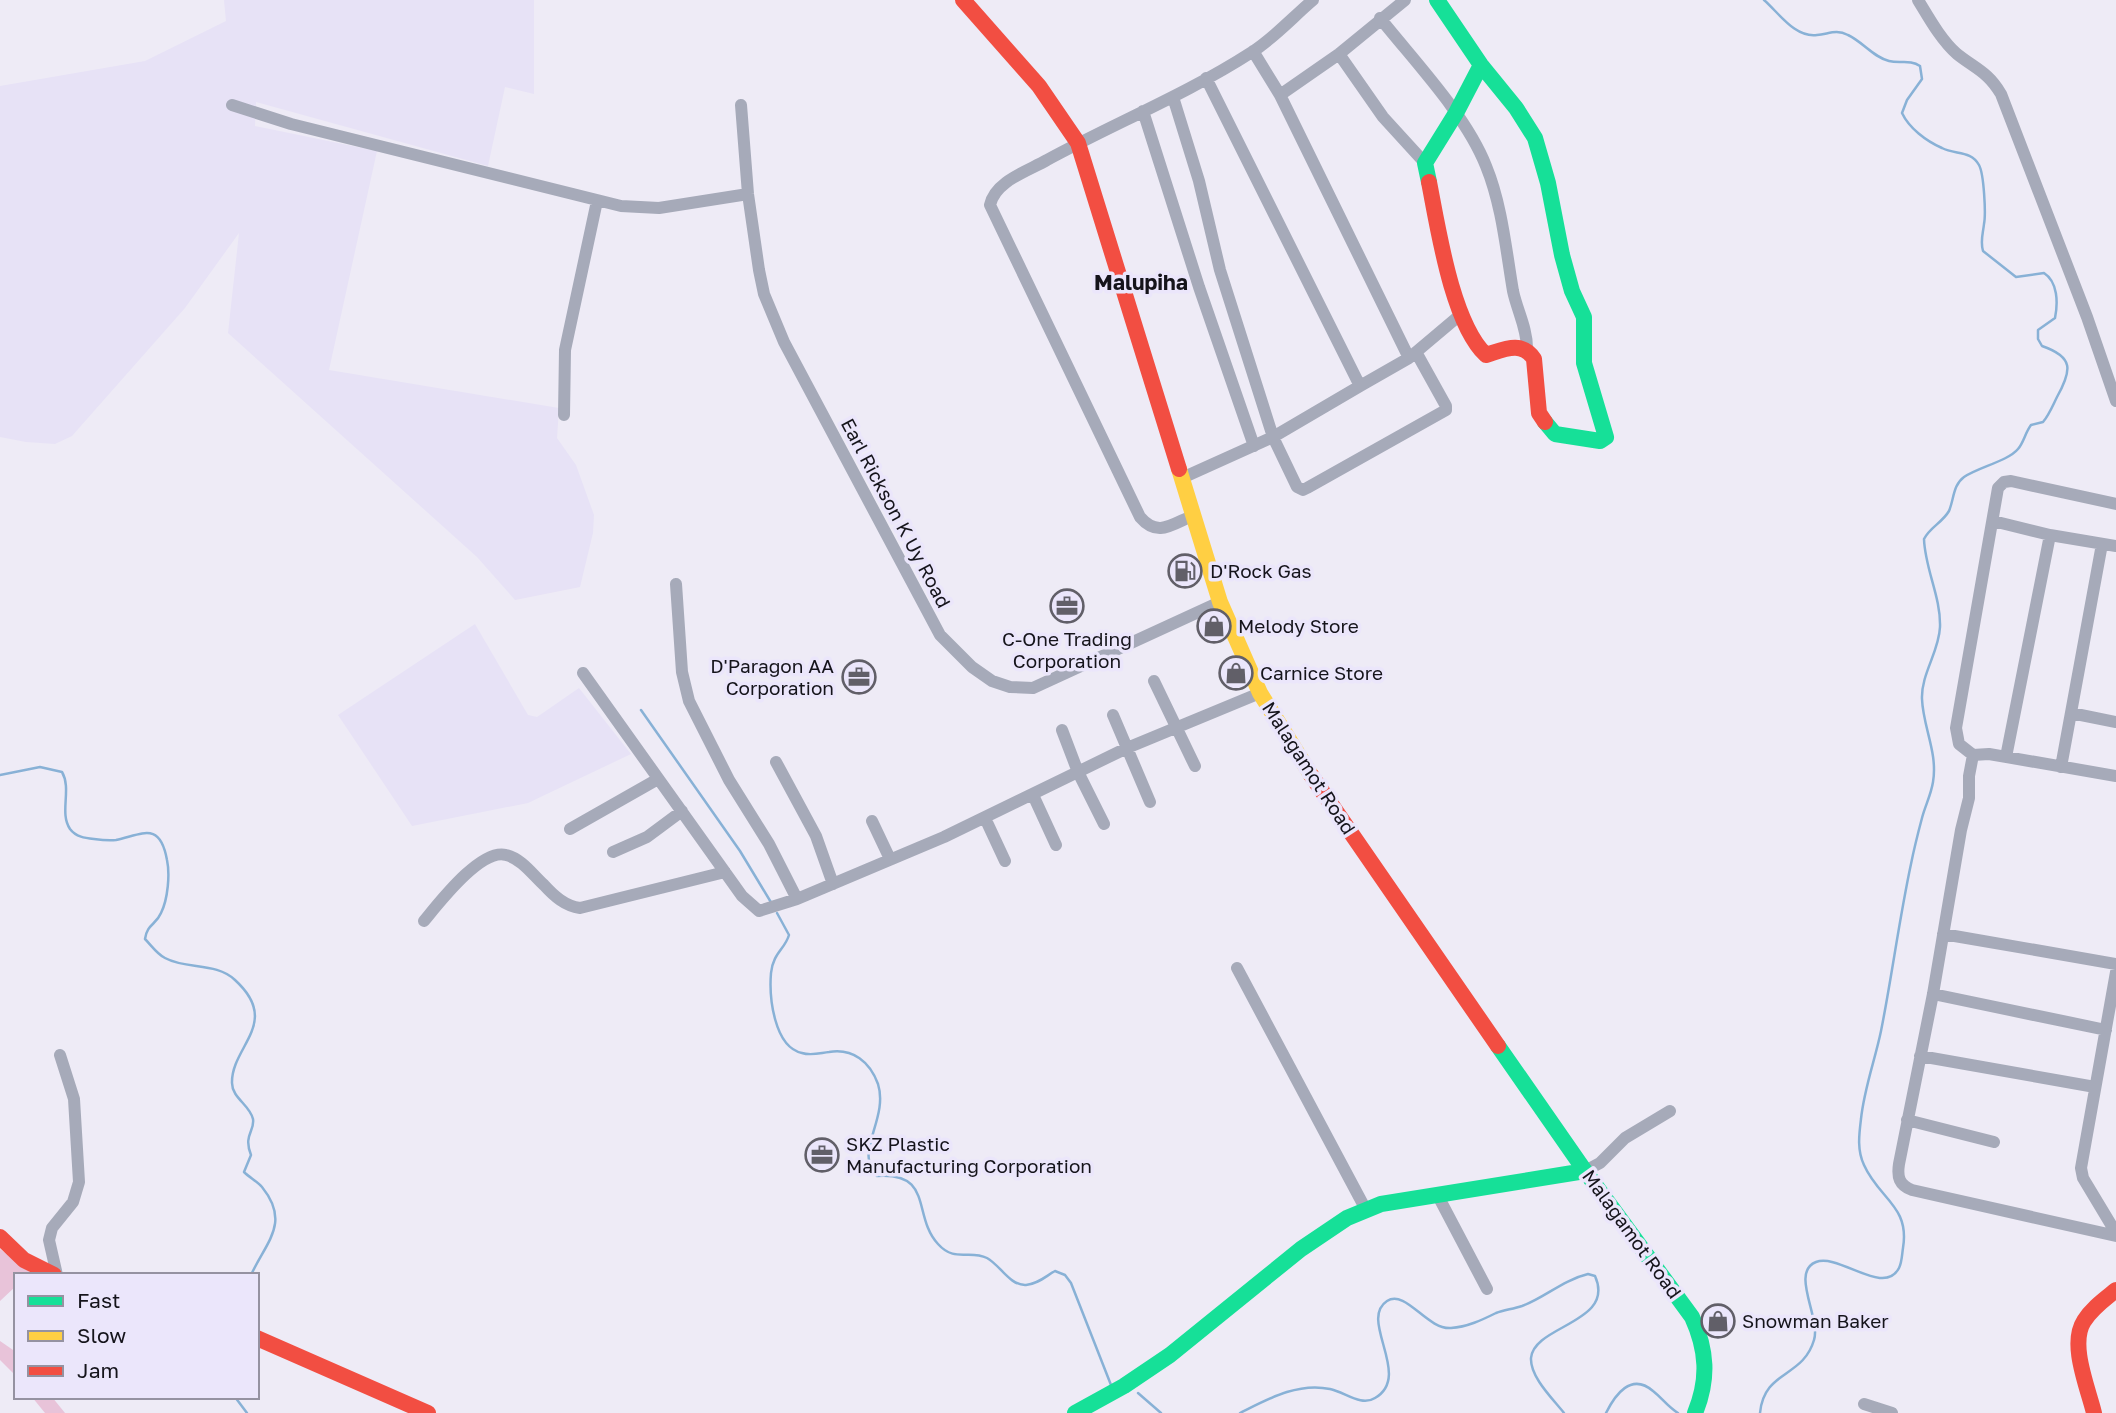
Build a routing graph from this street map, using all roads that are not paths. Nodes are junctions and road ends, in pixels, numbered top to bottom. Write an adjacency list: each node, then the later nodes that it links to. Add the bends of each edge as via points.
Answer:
1 (963, 0): 17 (street, Malagamot Road, via 1063,116)
2 (1314, 0): 7 (street)
3 (1405, 0): 6 (street)
4 (1437, 0): 9 (street)
5 (1918, 0): 25 (street, via 1949,46 1982,69 2001,94)
6 (1380, 19): 8 (street); 16 (street)
7 (1254, 51): 10 (street); 11 (street)
8 (1339, 54): 11 (street); 18 (street, via 1383,117)
9 (1481, 65): 16 (street); 22 (street, via 1527,123 1539,148 1562,256 1584,317 1584,363 1606,431 1604,440 1555,434 1548,428 1539,413 1534,359)
10 (1206, 78): 12 (street); 24 (street)
11 (1280, 95): 23 (street)
12 (1173, 97): 15 (street); 27 (street, via 1220,270)
13 (232, 105): 20 (street)
14 (741, 105): 19 (street, Earl Rickson K Uy Road)
15 (1143, 111): 17 (street); 28 (street)
16 (1456, 113): 18 (street); 22 (street, via 1492,183)
17 (1078, 143): 29 (street, Malagamot Road); 31 (street, via 1005,183 990,205 1140,517 1157,529)
18 (1425, 163): 21 (street)
19 (748, 194): 20 (street, via 659,208); 37 (street, Earl Rickson K Uy Road, via 764,294 784,342 931,622 972,667 1003,686 1033,688)
20 (597, 201): 26 (street, via 565,349)
21 (1460, 314): 22 (street, via 1482,354); 23 (street)
22 (1527, 348)
23 (1412, 355): 24 (street); 27 (street, via 1446,405 1445,411 1303,490 1297,487)
24 (1360, 386): 27 (street)
25 (2116, 401)
26 (564, 415)
27 (1273, 437): 28 (street)
28 (1254, 446): 29 (street)
29 (1182, 478): 31 (street, Malagamot Road)
30 (2116, 504): 32 (street, via 2011,481 1998,488)
31 (1194, 515): 37 (street, Malagamot Road)
32 (1993, 521): 33 (street); 47 (street, via 1956,728 1959,744)
33 (2050, 535): 34 (street); 48 (street)
34 (2102, 544): 35 (street); 41 (street)
35 (2116, 547)
36 (676, 584): 68 (street, via 682,672 690,701)
37 (1220, 601): 40 (street, Malagamot Road)
38 (583, 673): 54 (street)
39 (1154, 681): 44 (street)
40 (1260, 693): 44 (street); 82 (street, Malagamot Road, via 1294,750)
41 (2071, 713): 43 (street); 51 (street)
42 (1114, 715): 46 (street)
43 (2116, 722)
44 (1175, 727): 46 (street); 50 (street)
45 (1062, 730): 52 (street)
46 (1127, 748): 52 (street); 56 (street)
47 (1973, 755): 48 (street); 70 (street)
48 (2006, 757): 51 (street)
49 (776, 762): 67 (street, via 816,836)
50 (1195, 766)
51 (2061, 766): 53 (street)
52 (1078, 772): 55 (street); 60 (street)
53 (2116, 776)
54 (659, 779): 57 (street); 61 (street)
55 (1033, 795): 58 (street); 62 (street)
56 (1150, 802)
57 (682, 811): 63 (street, via 647,837); 66 (street)
58 (985, 818): 64 (street); 65 (street)
59 (872, 821): 64 (street)
60 (1104, 824)
61 (570, 829)
62 (1056, 845)
63 (613, 852)
64 (890, 859): 67 (street)
65 (1005, 861)
66 (724, 872): 68 (street, via 759,911); 69 (street, via 580,908 562,901 520,861 494,855 473,868)
67 (833, 884): 68 (street)
68 (797, 899)
69 (424, 921)
70 (1943, 934): 71 (street); 74 (street)
71 (2116, 964)
72 (1237, 968): 84 (street)
73 (2116, 972): 75 (street)
74 (1933, 994): 75 (street); 77 (street)
75 (2106, 1030): 78 (street)
76 (60, 1055): 88 (street, via 74,1098 79,1182 73,1202 52,1228 49,1240)
77 (1920, 1056): 78 (street); 80 (street)
78 (2095, 1087): 85 (street, via 2081,1168)
79 (1670, 1111): 82 (street, via 1625,1138)
80 (1907, 1120): 81 (street); 85 (street, via 1898,1171 1899,1181 1908,1188)
81 (1994, 1142)
82 (1585, 1171): 83 (street); 93 (street, Malagamot Road, via 1698,1329 1707,1367)
83 (1437, 1194): 84 (street); 89 (street)
84 (1365, 1208): 95 (street, via 1323,1233 1185,1345)
85 (2116, 1234)
86 (0, 1237): 87 (street, via 33,1267)
87 (50, 1273)
88 (55, 1273)
89 (1487, 1289)
90 (2116, 1290): 97 (street, via 2079,1329 2079,1353)
91 (259, 1339): 94 (street)
92 (1864, 1404): 96 (street)
93 (1698, 1408)
94 (428, 1413)
95 (1075, 1413)
96 (1892, 1413)
97 (2094, 1413)

